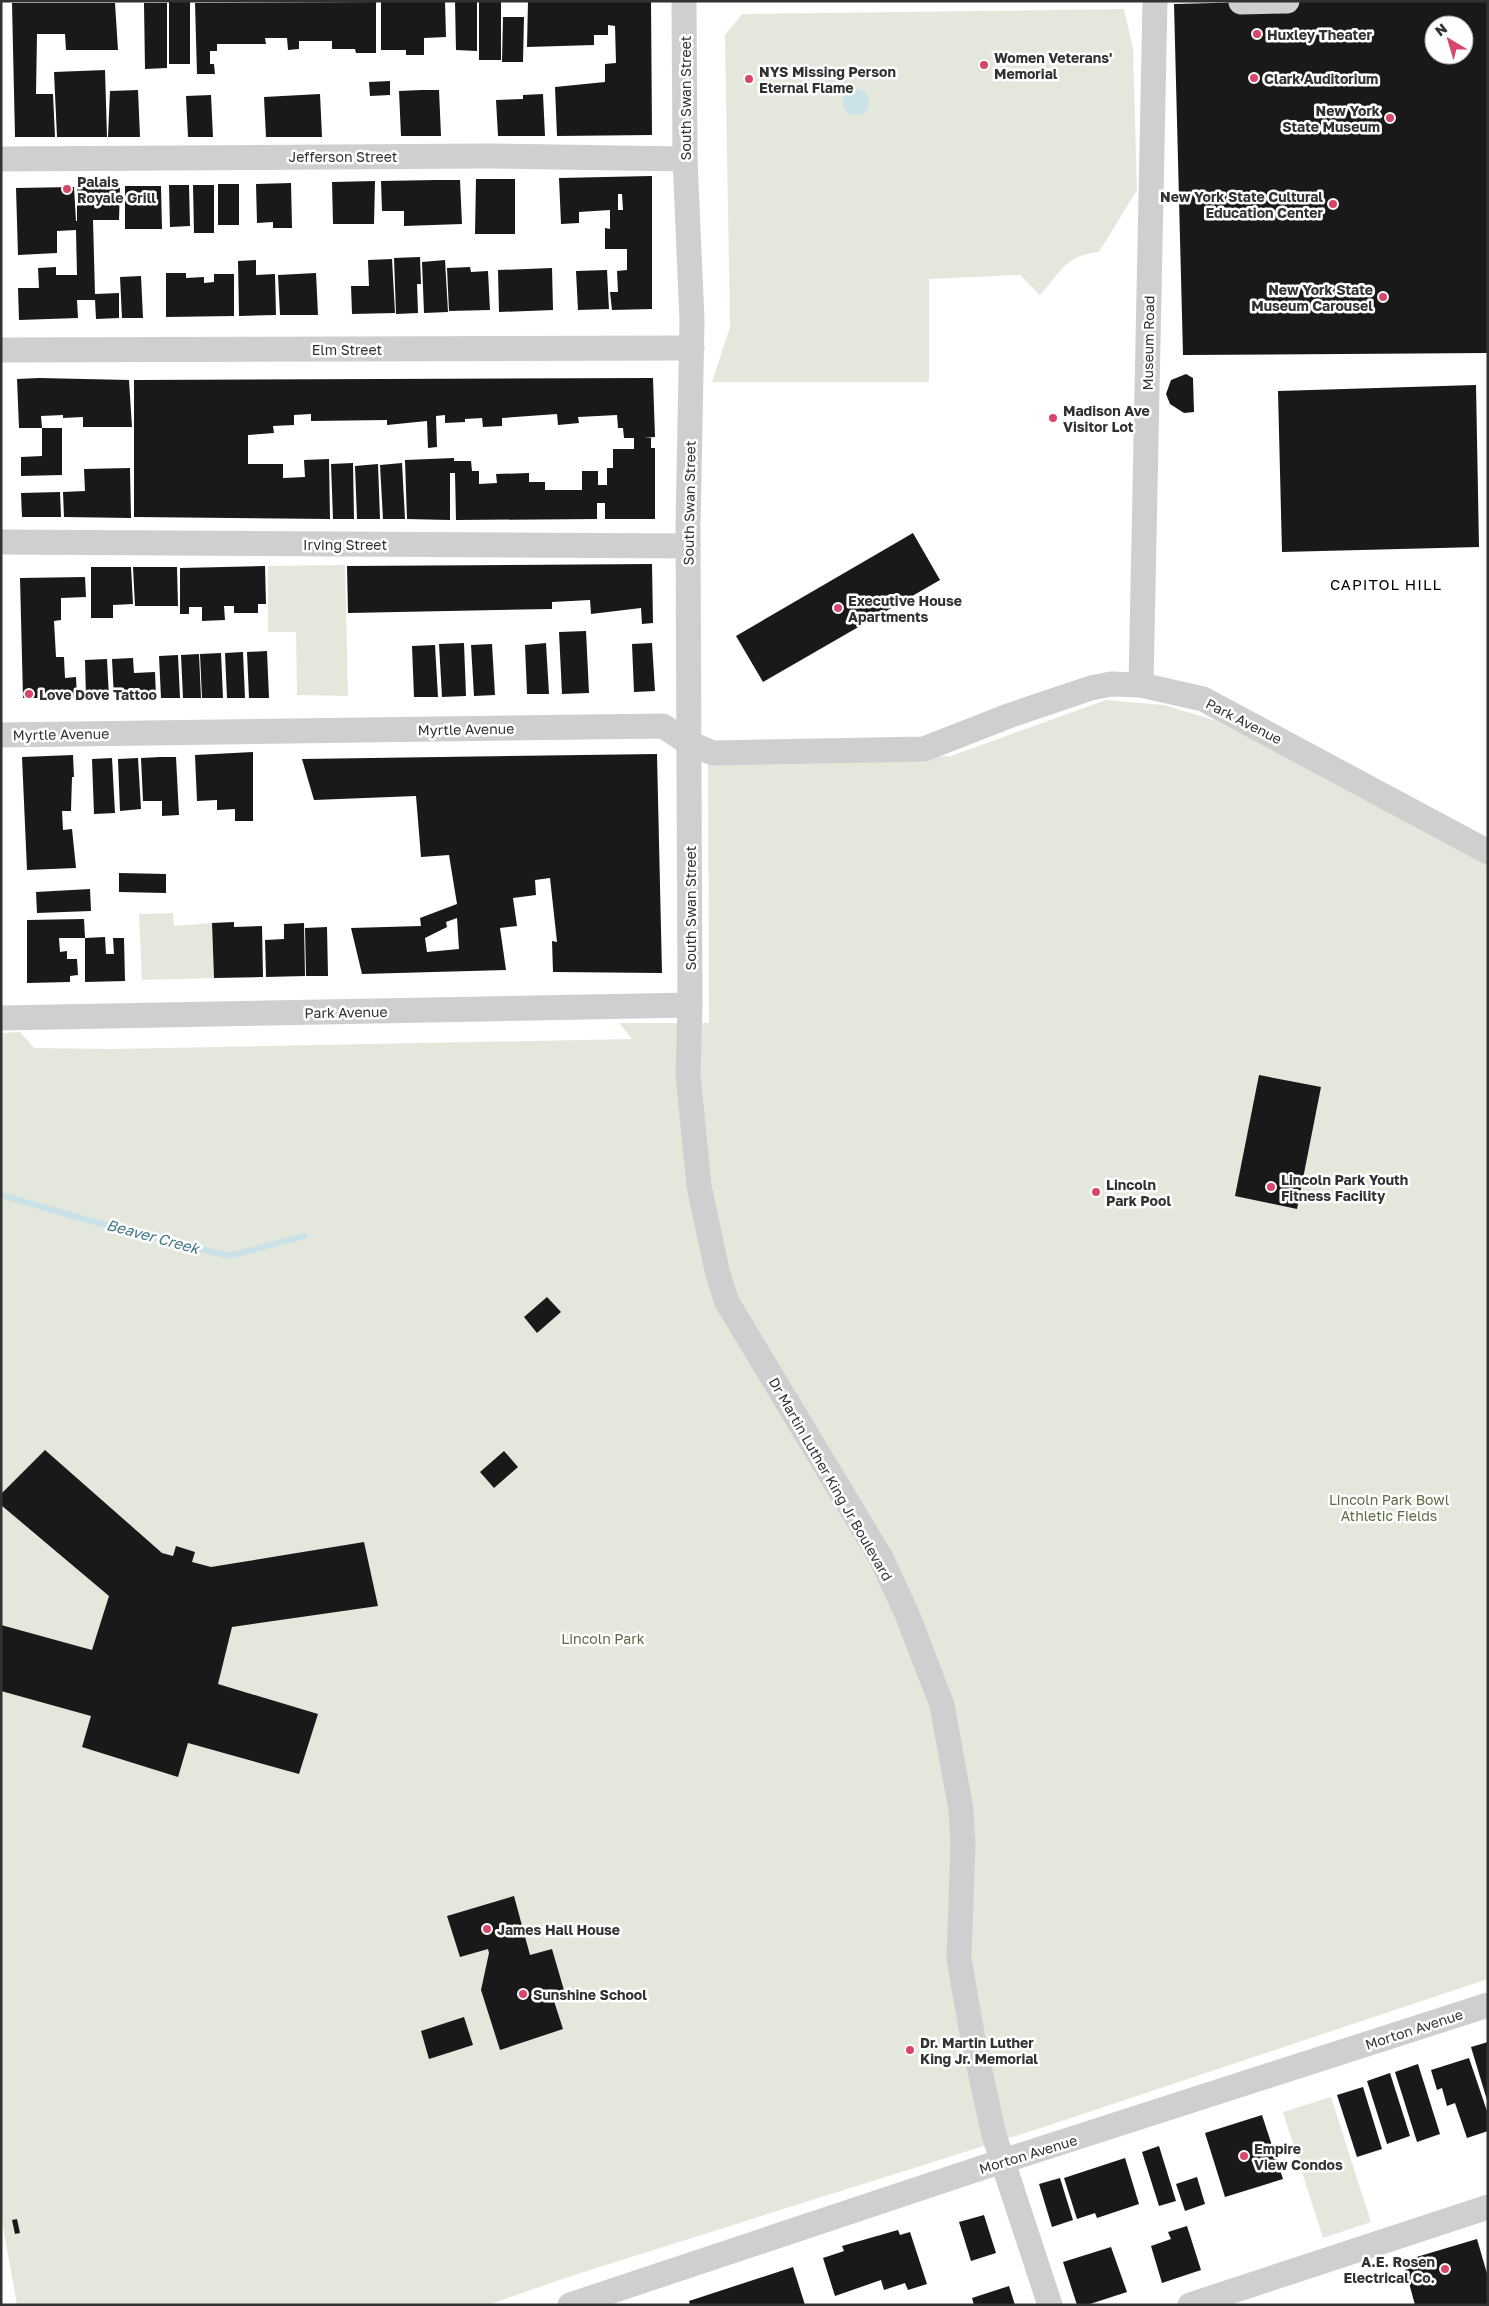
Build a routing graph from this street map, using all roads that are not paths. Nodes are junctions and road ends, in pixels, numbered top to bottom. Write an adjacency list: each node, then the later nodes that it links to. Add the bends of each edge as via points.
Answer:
1 (684, 1): 6 (street, South Swan Street)
2 (1155, 1): 11 (street, Museum Road)
3 (1287, 1): 4 (street)
4 (1241, 2)
5 (1, 159): 6 (street, Jefferson Street, via 487,156)
6 (685, 159): 7 (street, South Swan Street)
7 (692, 348): 8 (street, Elm Street); 10 (street, South Swan Street)
8 (1, 350)
9 (1, 542): 10 (street, Irving Street)
10 (688, 546): 13 (street, South Swan Street)
11 (1141, 685): 14 (street, Park Avenue, via 1111,684 1090,688); 15 (street, Park Avenue, via 1203,699)
12 (1, 735): 13 (street, Myrtle Avenue, via 663,726)
13 (689, 743): 14 (street, Myrtle Avenue, via 713,753); 16 (street, South Swan Street)
14 (924, 749)
15 (1488, 852)
16 (690, 1005): 17 (street, Park Avenue); 19 (street, Dr Martin Luther King Jr Boulevard, via 688,1075 699,1186 727,1302 881,1558 942,1704 961,1810 959,1959 994,2135)
17 (1, 1018)
18 (1488, 2005): 19 (street, Morton Avenue)
19 (1003, 2162): 21 (street, Morton Avenue); 22 (street)
20 (1488, 2206): 23 (street)
21 (570, 2305)
22 (1050, 2305)
23 (1190, 2305)

